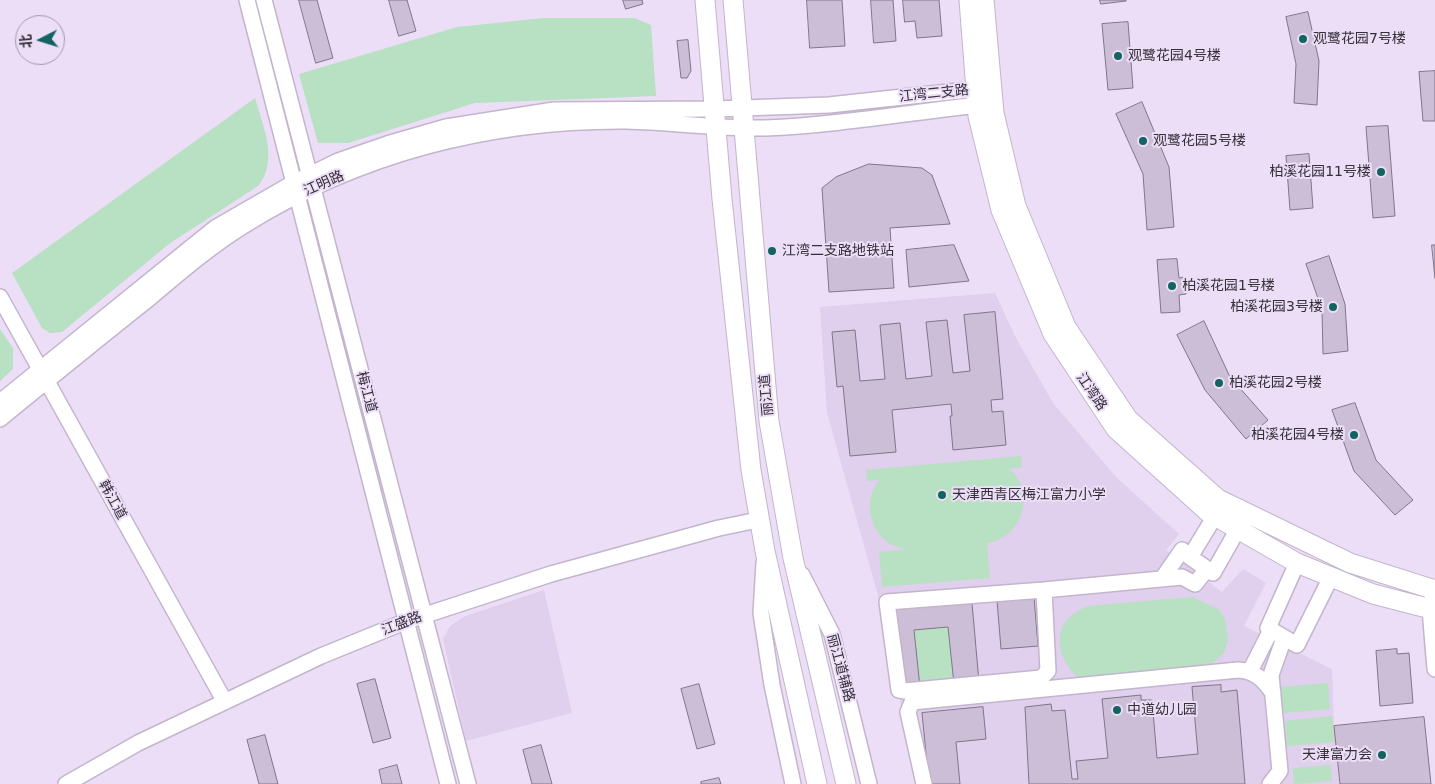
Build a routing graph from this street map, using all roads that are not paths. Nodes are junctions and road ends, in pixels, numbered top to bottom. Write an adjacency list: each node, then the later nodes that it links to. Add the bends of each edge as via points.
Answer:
1 (247, 0): 12 (street, 梅江道)
2 (264, 0): 11 (street, 梅江道)
3 (705, 0): 9 (main road, 丽江道)
4 (733, 0): 8 (main road, 丽江道)
5 (969, 0): 7 (main road, 江湾路)
6 (984, 0): 7 (main road, 江湾路)
7 (982, 97): 8 (street, 江湾二支路); 10 (street, 江湾二支路, via 820,122); 17 (main road, 江湾路, via 978,116 1001,210 1053,334 1116,430); 28 (main road, 江湾路, via 994,113 1016,206 1066,327 1128,419 1218,499 1350,563)
8 (742, 108): 9 (street, 江湾二支路); 10 (main road, 丽江道)
9 (715, 118): 10 (street, 江湾二支路); 11 (street, 江明路, via 588,109 499,117 446,127 387,144 338,162); 18 (main road, 丽江道, via 743,404)
10 (744, 128): 22 (main road, 丽江道, via 769,421)
11 (311, 182): 12 (street, 江明路); 30 (street, 梅江道)
12 (295, 189): 14 (street, 江明路); 31 (street, 梅江道)
13 (0, 297): 14 (street, 韩江道)
14 (43, 375): 15 (street, 江明路); 16 (street, 江明路); 36 (street, 韩江道)
15 (0, 402)
16 (0, 419)
17 (1215, 516): 19 (main road, 江湾路); 21 (street)
18 (758, 520): 20 (main road, 丽江道); 30 (street, 江盛路, via 551,574)
19 (1238, 529): 23 (main road, 江湾路); 24 (street, via 1213,573)
20 (765, 551): 40 (street, via 761,613); 41 (main road, 丽江道)
21 (1190, 557): 24 (street); 26 (street, via 1182,550)
22 (793, 558): 42 (main road, 丽江道); 43 (street, 丽江道辅路, via 832,634)
23 (1297, 563): 25 (main road, 江湾路); 32 (street, via 1268,628)
24 (1207, 569): 26 (street, via 1195,584 1182,577)
25 (1331, 577): 29 (main road, 江湾路, via 1373,594); 32 (street, via 1297,645)
26 (1162, 579): 27 (street)
27 (1044, 590): 27 (street, via 1048,671 1041,678 898,690 887,602)
28 (1434, 590): 29 (street)
29 (1433, 610): 33 (street)
30 (424, 615): 31 (street, 江盛路); 39 (street, 梅江道)
31 (407, 621): 36 (street, 江盛路, via 321,656); 38 (street, 梅江道)
32 (1278, 634): 34 (street); 35 (street, via 1271,675)
33 (1435, 669)
34 (1250, 671): 35 (street, via 1263,679); 44 (street, via 912,702 908,712)
35 (1273, 693): 45 (street, via 1280,771)
36 (225, 702): 37 (street, 江盛路, via 138,743)
37 (66, 784)
38 (448, 784)
39 (468, 784)
40 (793, 784)
41 (816, 784)
42 (846, 784)
43 (869, 784)
44 (924, 784)
45 (1270, 784)

